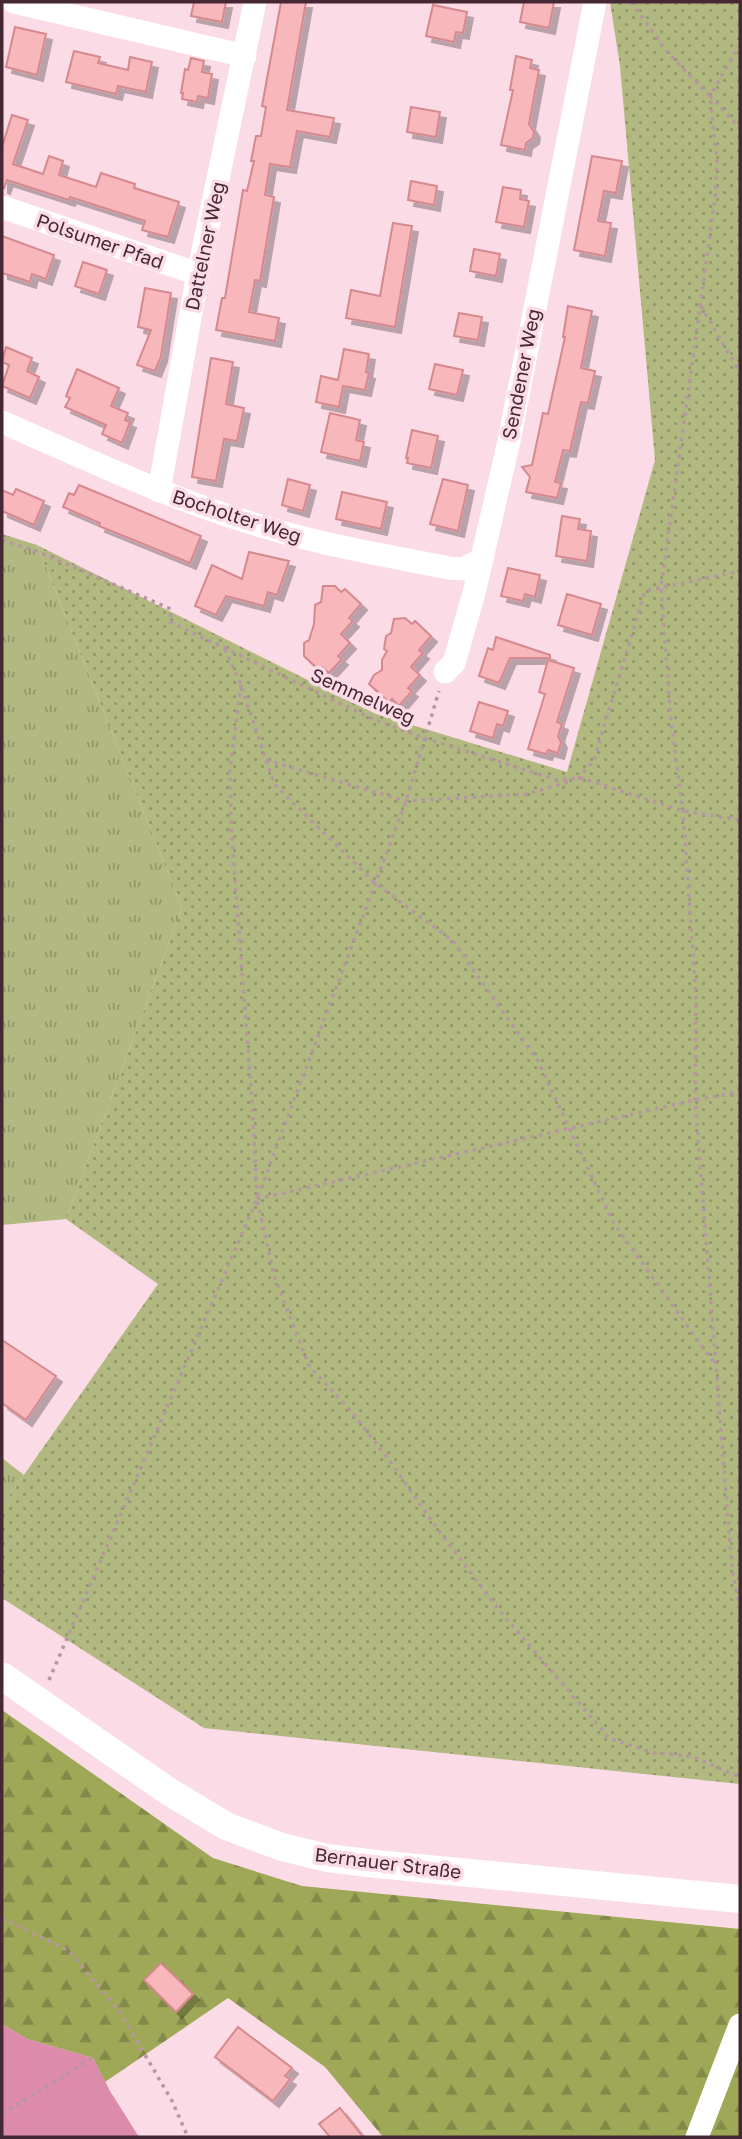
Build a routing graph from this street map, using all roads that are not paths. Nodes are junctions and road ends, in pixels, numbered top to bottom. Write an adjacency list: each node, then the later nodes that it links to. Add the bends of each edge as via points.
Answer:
1 (14, 2): 4 (street)
2 (255, 2): 4 (street, Dattelner Weg)
3 (595, 2): 9 (street, Sendener Weg)
4 (245, 56): 6 (street, Dattelner Weg)
5 (2, 208): 6 (street, Polsumer Pfad)
6 (198, 274): 8 (street, Dattelner Weg)
7 (2, 422): 8 (street, Bocholter Weg)
8 (159, 491): 9 (street, Bocholter Weg, via 267,528 354,549 449,568 463,569)
9 (482, 559): 10 (street, Sendener Weg, via 454,663)
10 (444, 672)
11 (2, 1676): 12 (main road, Bernauer Straße, via 167,1791 226,1826 282,1847 340,1860)
12 (740, 1899)
13 (740, 2025): 14 (street)
14 (697, 2137)

